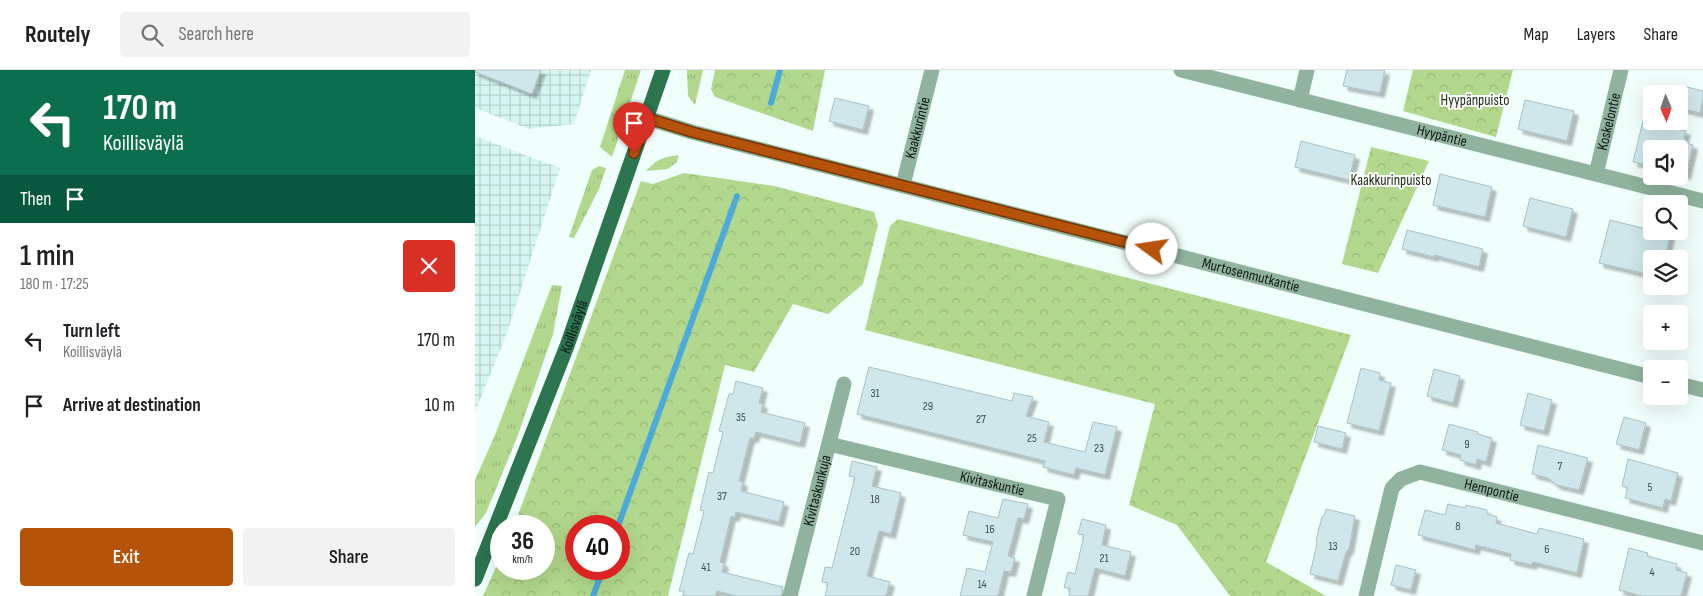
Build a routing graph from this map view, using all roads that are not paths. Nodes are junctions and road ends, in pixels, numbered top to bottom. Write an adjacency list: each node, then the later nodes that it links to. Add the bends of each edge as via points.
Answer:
1 (663, 70): 7 (main road, Koillisväylä)
2 (932, 70): 9 (street, Kaakkurintie)
3 (1181, 70): 6 (street, Hyypäntie)
4 (1307, 70): 6 (street)
5 (1621, 70): 8 (street, Koskelontie)
6 (1300, 100): 8 (street, Hyypäntie)
7 (647, 118): 9 (street, Murtosenmutkantie); 17 (main road, Koillisväylä, via 567,346)
8 (1596, 174): 10 (street, Hyypäntie)
9 (903, 185): 11 (street, Murtosenmutkantie)
10 (1703, 200)
11 (1643, 375)
12 (844, 384): 15 (street, Kivitaskunkuja)
13 (1688, 386): 14 (street)
14 (1703, 390)
15 (829, 444): 18 (street, Kivitaskunkuja); 19 (street, Kivitaskuntie, via 1058,499)
16 (1703, 543): 20 (street, Hempontie, via 1420,472 1401,479 1392,488)
17 (475, 578)
18 (790, 596)
19 (1033, 596)
20 (1365, 596)

